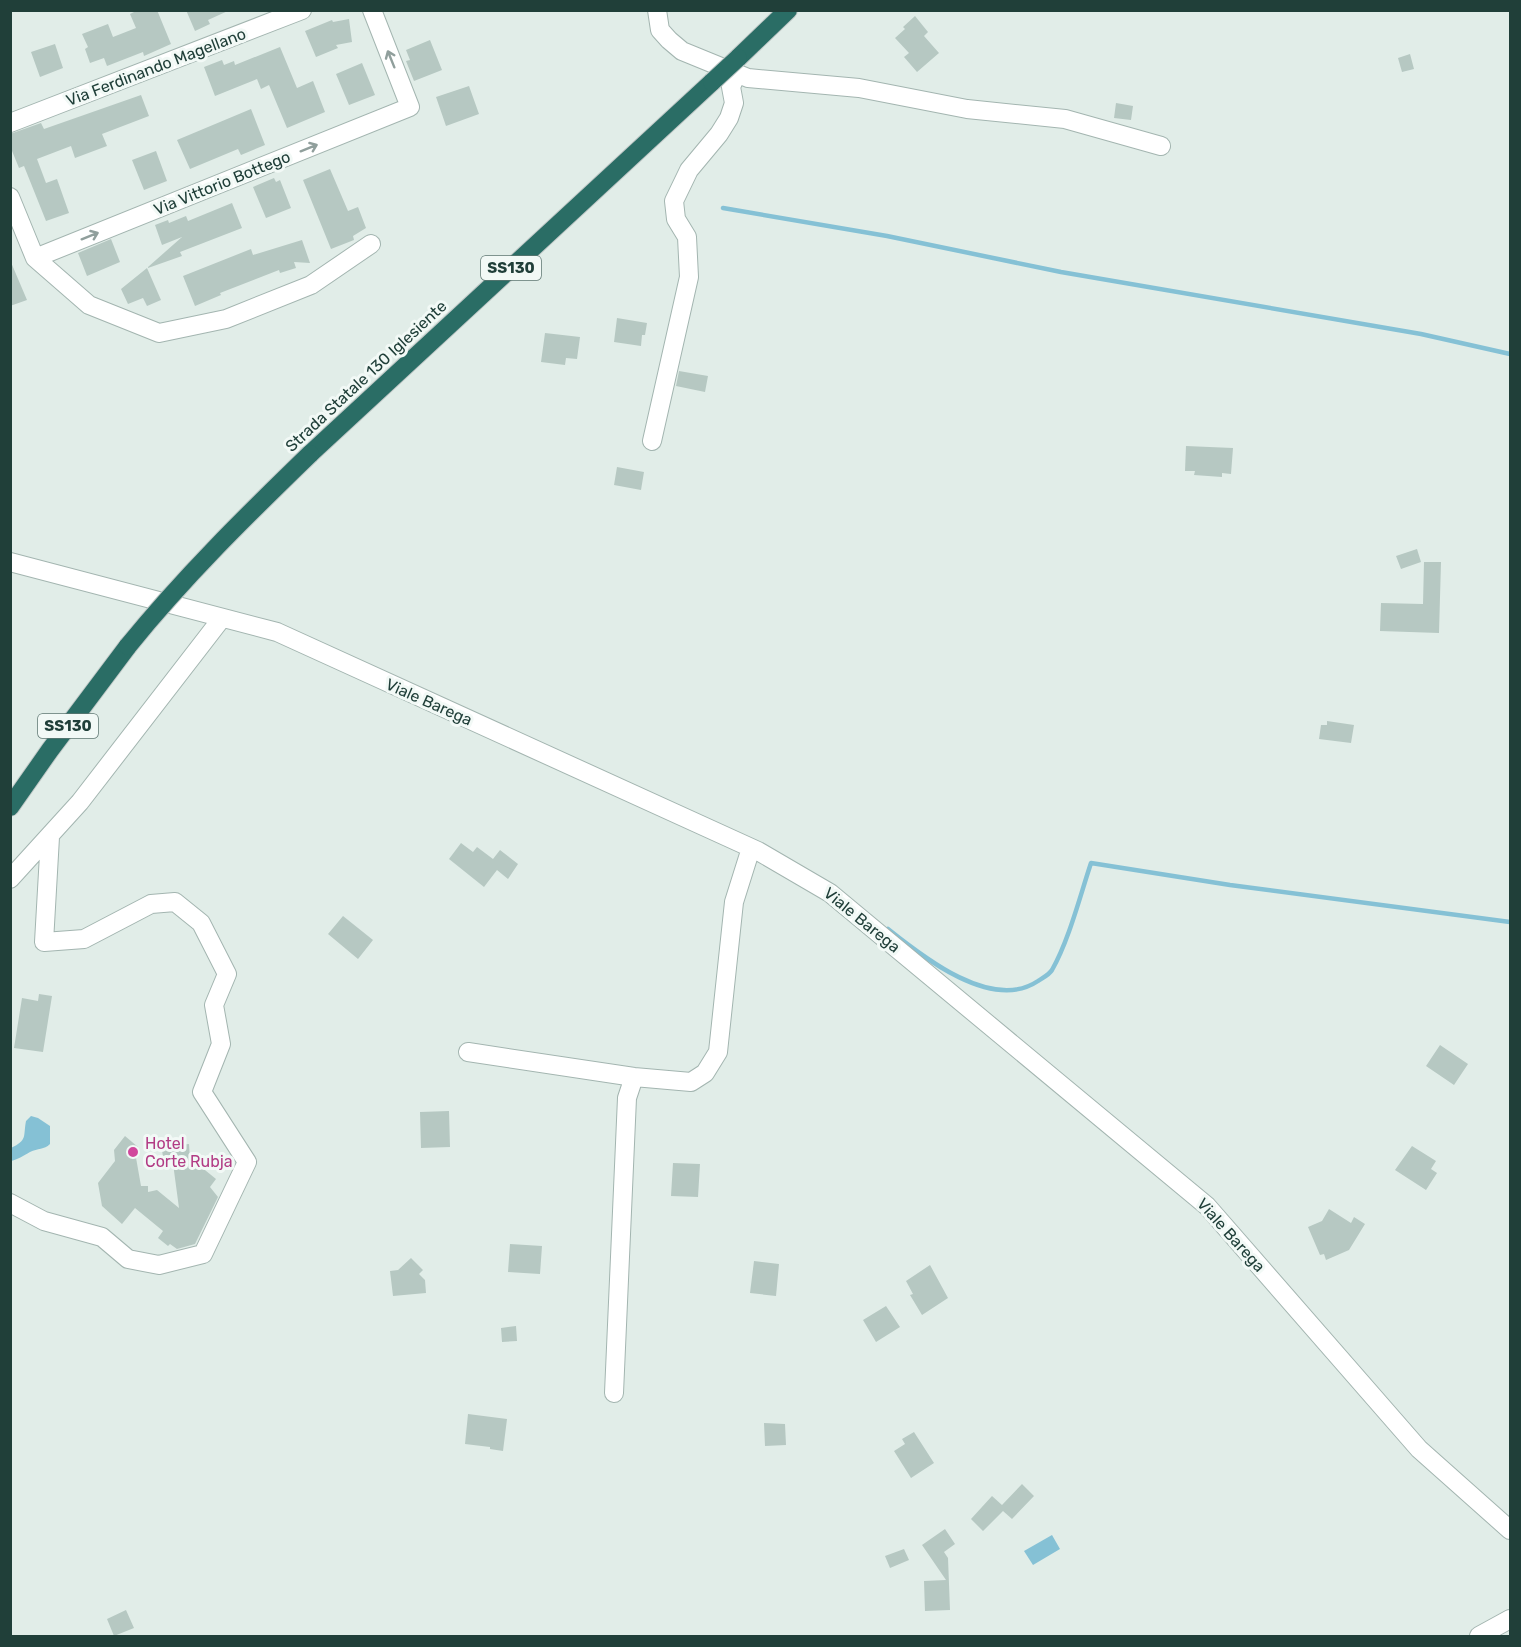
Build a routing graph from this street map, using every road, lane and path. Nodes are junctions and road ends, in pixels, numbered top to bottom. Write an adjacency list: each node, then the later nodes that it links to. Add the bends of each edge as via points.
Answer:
1 (302, 10): 6 (street, Via Ferdinando Magellano)
2 (372, 10): 10 (street, Via Vittorio Bottego, one-way to 2, via 410,107)
3 (657, 10): 5 (street, via 660,30 682,51)
4 (788, 10): 5 (highway, Strada Statale 130 Iglesiente / SS130)
5 (738, 66): 7 (street, via 748,78 859,88 968,109 1065,119); 11 (street, via 731,87 734,103 729,118 689,170 674,201 676,219 687,237 689,277); 14 (highway, Strada Statale 130 Iglesiente / SS130, bridge, via 712,82 241,520 129,646)
6 (10, 123)
7 (1161, 146)
8 (10, 197): 10 (street)
9 (371, 243): 10 (street, via 311,285 226,319 159,333 89,304)
10 (35, 258)
11 (652, 441)
12 (10, 562): 13 (street, Viale Barega)
13 (222, 618): 15 (street); 16 (street, Viale Barega, via 277,632)
14 (10, 807)
15 (50, 837): 17 (street); 20 (street, via 44,942 84,939 151,904 176,902 201,923 227,974 214,1005 221,1044 202,1092 247,1162 203,1254 159,1265 128,1259 102,1237 44,1221)
16 (752, 848): 19 (street, via 734,902 718,1052 705,1073 691,1082); 22 (street, Viale Barega, via 830,893 1207,1206 1419,1449)
17 (10, 879)
18 (468, 1052): 19 (street)
19 (634, 1077): 21 (street, via 627,1098)
20 (10, 1203)
21 (614, 1393)
22 (1510, 1530)
23 (1510, 1619): 24 (street)
24 (1479, 1636)

